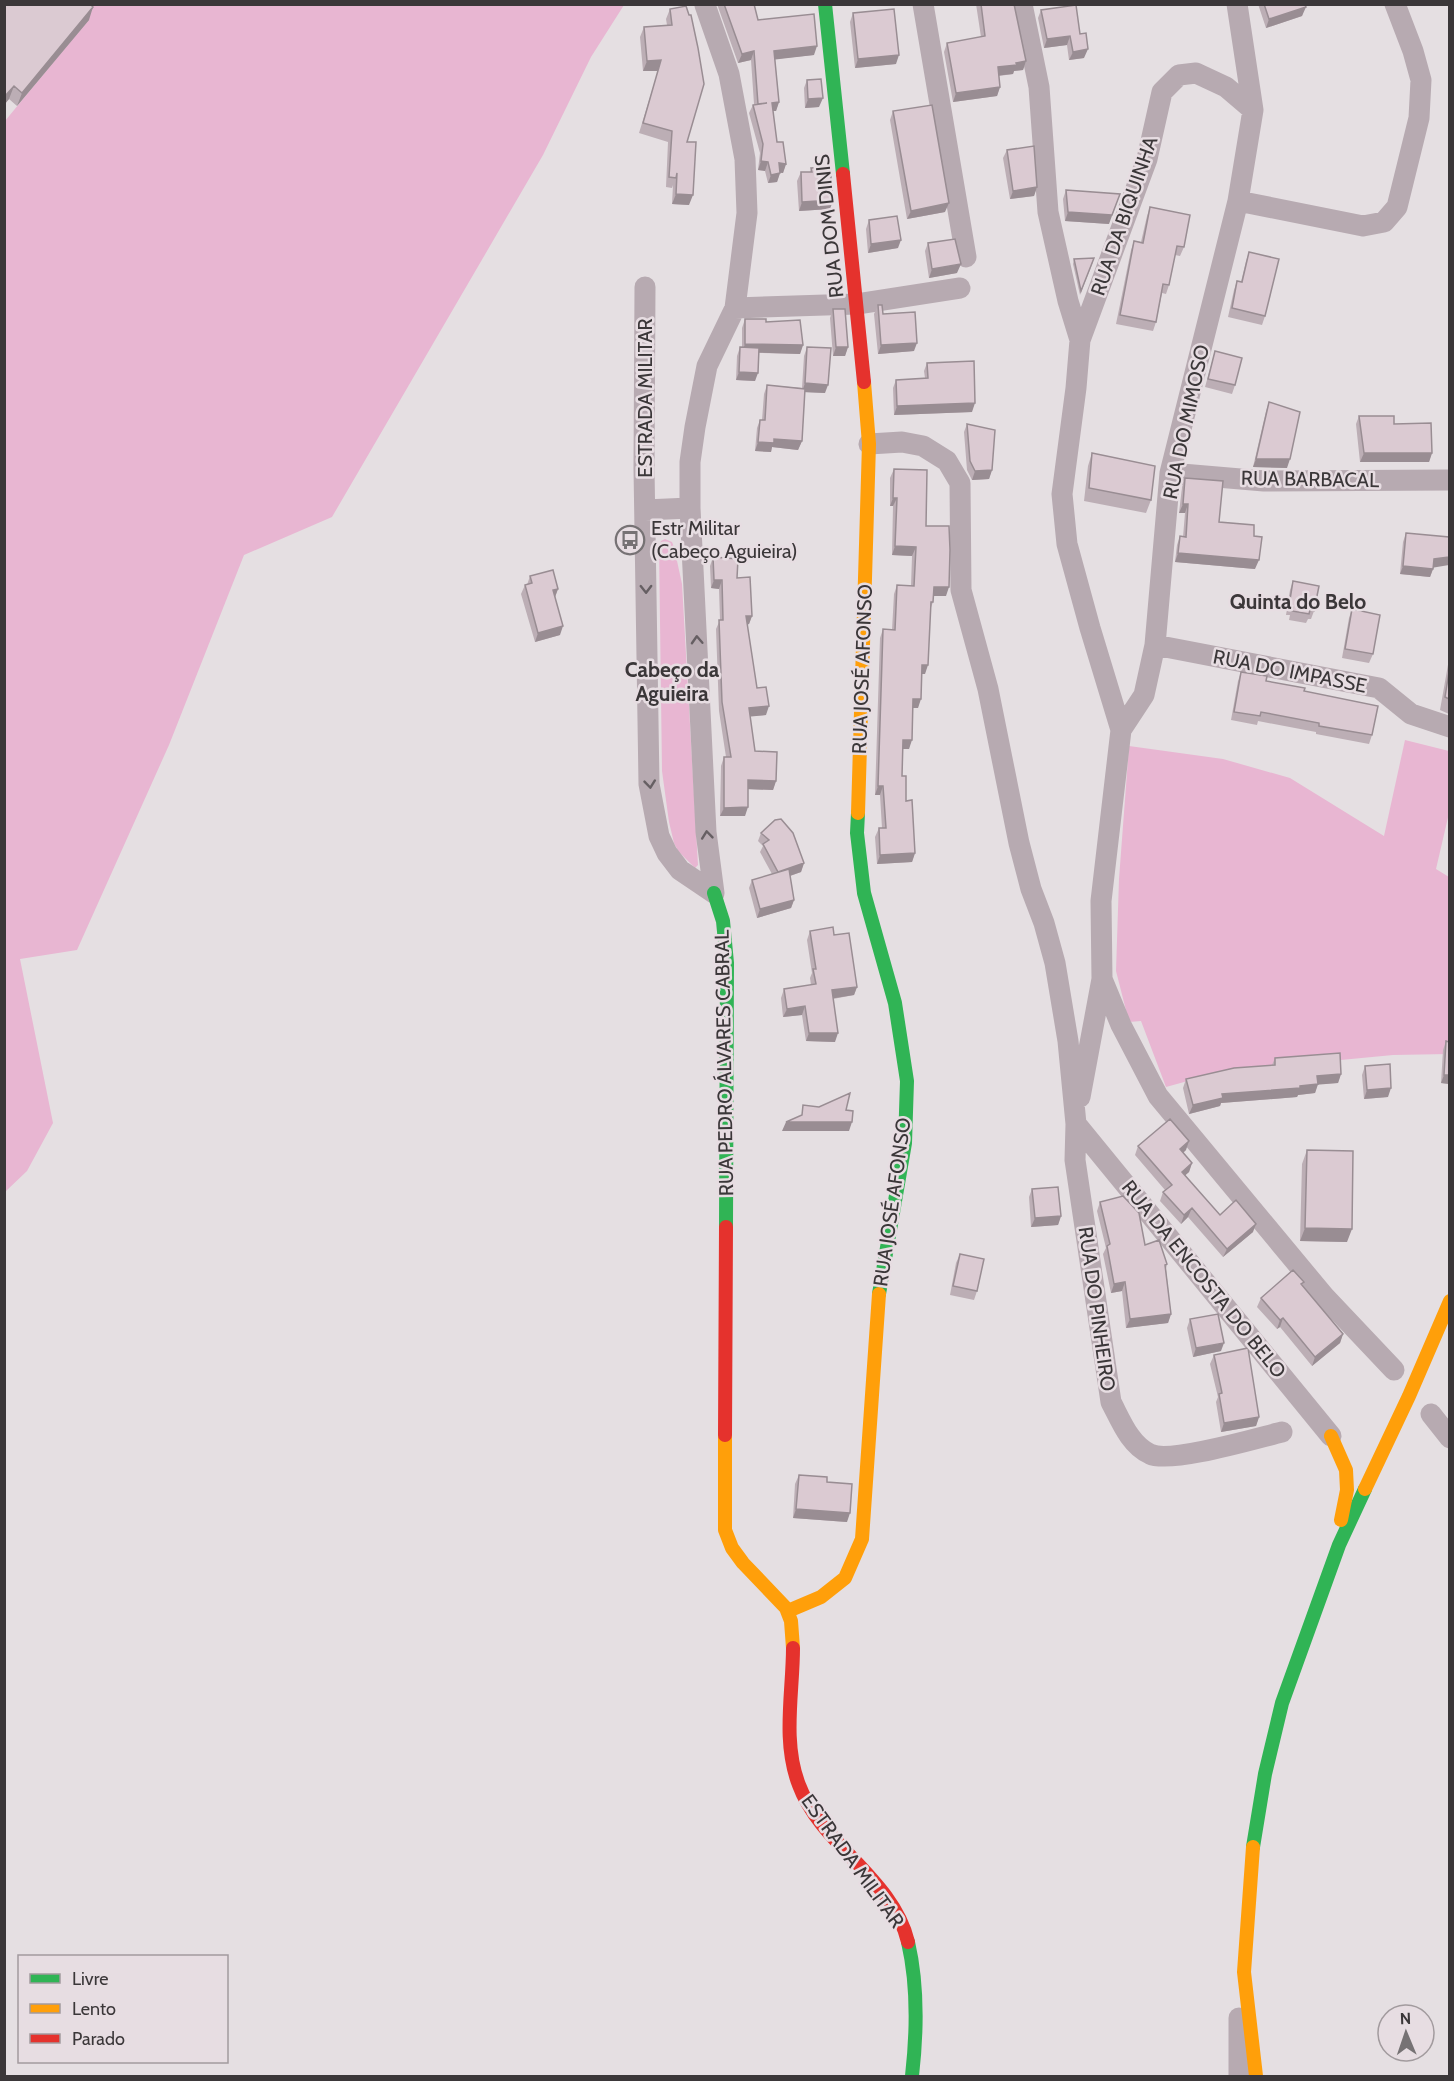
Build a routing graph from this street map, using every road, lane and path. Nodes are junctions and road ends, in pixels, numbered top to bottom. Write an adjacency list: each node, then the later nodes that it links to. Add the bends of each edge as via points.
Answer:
1 (825, 4): 12 (street, RUA DOM DINIS)
2 (923, 4): 9 (street)
3 (1022, 4): 14 (street, via 1039,87 1048,212)
4 (1237, 4): 7 (street, RUA DO MIMOSO)
5 (1395, 4): 8 (street, via 1421,80 1419,118 1397,207 1384,222 1363,226)
6 (705, 5): 13 (street, RUA PEDRO ÁLVARES CABRAL, via 729,74 745,159 747,213)
7 (1253, 110): 8 (street, RUA DO MIMOSO); 14 (street, RUA DA BIQUINHA, via 1226,87 1196,73 1179,75 1162,92 1147,159)
8 (1238, 201): 16 (street, RUA DO MIMOSO)
9 (966, 257)
10 (645, 287): 19 (street, ESTRADA MILITAR)
11 (960, 288): 12 (street)
12 (857, 304): 13 (street); 15 (street, RUA DOM DINIS)
13 (735, 308): 18 (street, RUA PEDRO ÁLVARES CABRAL, via 707,366 690,462)
14 (1080, 340): 22 (street, via 1062,494 1067,544)
15 (869, 444): 25 (street, via 902,442 923,446 947,461 960,483 961,590 988,689 1019,843 1055,963); 36 (street, RUA JOSÉ AFONSO, via 857,833 864,893 895,1003 907,1080 905,1143 878,1298 862,1539 845,1578 821,1597)
16 (1170, 473): 17 (street, RUA BARBACAL, via 1263,481); 20 (street, RUA DO MIMOSO)
17 (1449, 480)
18 (690, 507): 19 (street); 23 (street, RUA PEDRO ÁLVARES CABRAL, one-way to 18, via 706,832)
19 (645, 510): 23 (street, ESTRADA MILITAR, one-way to 23, via 649,784 659,836 667,853 680,870)
20 (1155, 645): 21 (street, RUA DO IMPASSE, via 1379,688 1411,714); 22 (street, RUA DO MIMOSO, via 1144,695)
21 (1449, 727)
22 (1121, 730): 24 (street, via 1101,901)
23 (714, 893): 36 (street, RUA PEDRO ÁLVARES CABRAL, via 723,921 727,963 725,1530 742,1563)
24 (1102, 979): 25 (street); 27 (street, via 1158,1096 1324,1296)
25 (1076, 1124): 29 (street, RUA DO PINHEIRO, via 1075,1160 1111,1402 1129,1436 1150,1455 1174,1456); 32 (street, RUA DA ENCOSTA DO BELO)
26 (1449, 1301): 30 (street)
27 (1394, 1370)
28 (1431, 1414): 31 (street)
29 (1282, 1432)
30 (1391, 1432): 34 (street); 34 (street, via 1366,1451)
31 (1449, 1438)
32 (1340, 1440): 33 (street)
33 (1346, 1470): 34 (street, via 1358,1475); 35 (street)
34 (1373, 1473): 35 (street)
35 (1339, 1545): 37 (street, via 1282,1703 1265,1774 1252,1846)
36 (788, 1611): 38 (street, ESTRADA MILITAR, via 793,1639 793,1767 810,1806 892,1907 907,1934 915,2034)
37 (1244, 1972): 39 (street, via 1240,1991); 40 (street)
38 (912, 2076)
39 (1239, 2076)
40 (1256, 2076)

